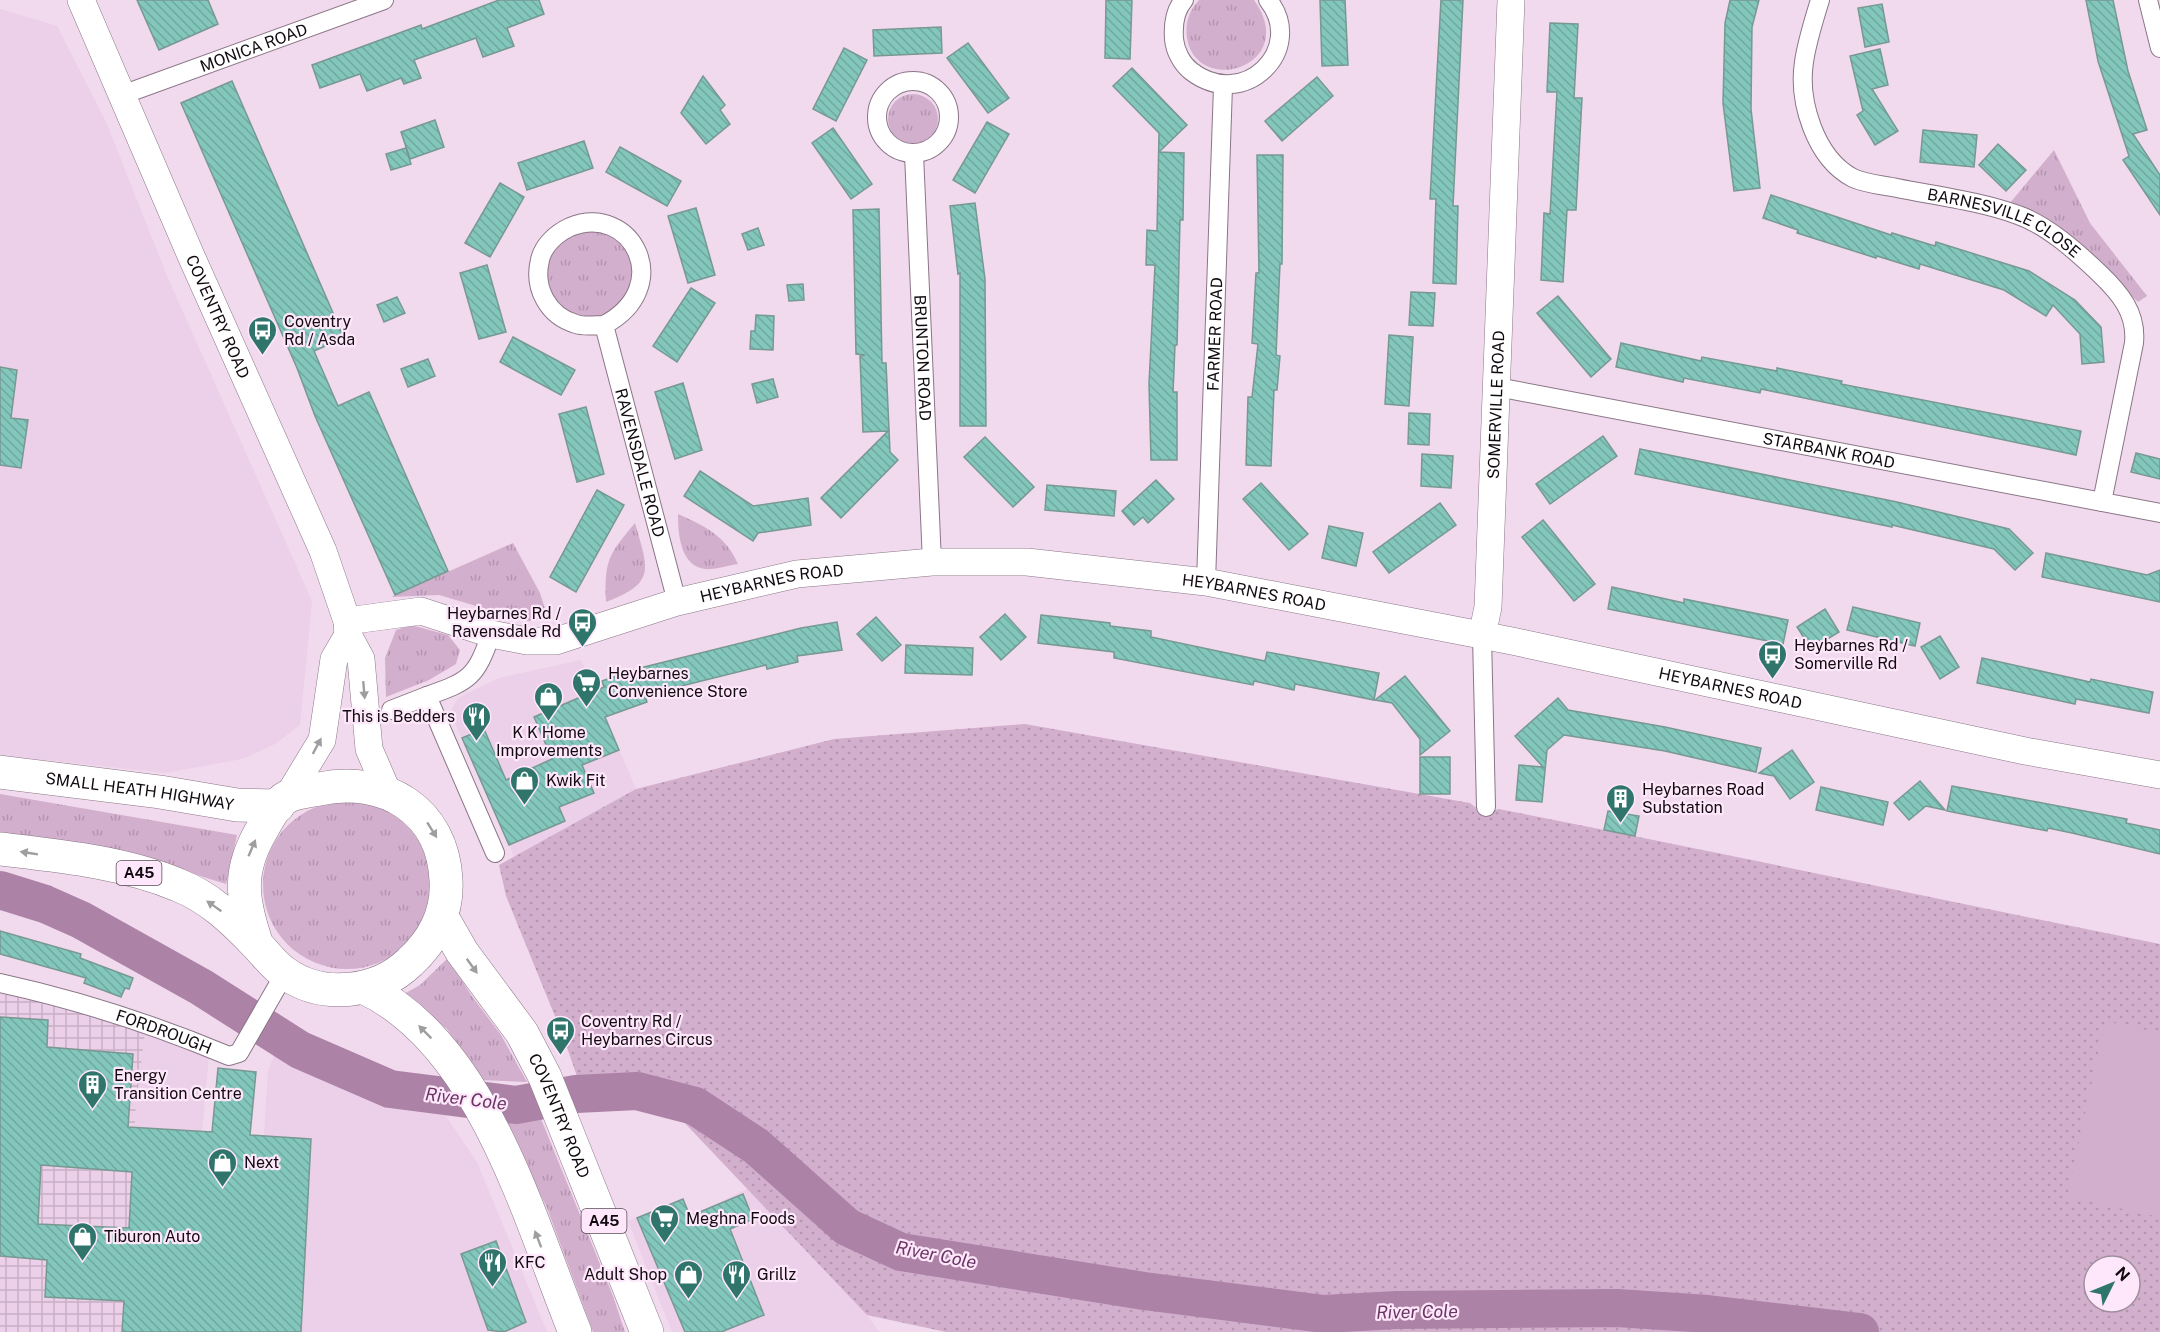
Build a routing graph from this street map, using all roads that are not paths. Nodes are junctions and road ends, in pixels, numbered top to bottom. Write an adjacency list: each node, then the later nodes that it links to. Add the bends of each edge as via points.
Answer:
1 (81, 0): 10 (street, COVENTRY ROAD)
2 (384, 0): 10 (street, MONICA ROAD)
3 (1184, 0): 9 (street, via 1173,24 1174,46 1184,66 1202,80)
4 (1268, 0): 9 (street, via 1280,29 1276,51 1264,70 1246,82)
5 (1511, 0): 13 (street, SOMERVILLE ROAD)
6 (1820, 0): 14 (street, BARNESVILLE CLOSE, via 1803,63 1807,111 1818,141 1840,168 1865,182 2021,216 2092,266 2118,292 2130,312 2136,327 2134,343)
7 (2148, 0): 8 (street)
8 (2160, 48)
9 (1223, 86): 17 (street, FARMER ROAD)
10 (122, 95): 19 (street, COVENTRY ROAD, via 293,479 323,551)
11 (914, 154): 11 (street, via 889,145 876,122 883,96 905,81 931,85 941,94 948,113 946,132 939,143); 16 (street, BRUNTON ROAD)
12 (604, 325): 12 (street, via 578,325 557,315 541,292 537,269 541,254 558,232 582,222 597,222 622,232 641,262 638,294 622,315); 18 (street, RAVENSDALE ROAD)
13 (1497, 387): 14 (street, STARBANK ROAD); 21 (street, SOMERVILLE ROAD, via 1488,607)
14 (2102, 502): 15 (street, STARBANK ROAD)
15 (2160, 513)
16 (932, 561): 17 (street, HEYBARNES ROAD, via 1027,562); 18 (street, HEYBARNES ROAD, via 797,574)
17 (1206, 582): 21 (street, HEYBARNES ROAD)
18 (677, 602): 20 (street, HEYBARNES ROAD, via 556,641 527,641)
19 (347, 628): 20 (street, HEYBARNES ROAD, via 421,611); 26 (street, COVENTRY ROAD, one-way to 26, via 361,659 369,748); 27 (street, one-way to 19, via 322,740 334,659)
20 (491, 634): 22 (street, via 478,669 462,682)
21 (1482, 636): 25 (street, HEYBARNES ROAD, via 2025,752); 28 (street, SOMERVILLE ROAD)
22 (427, 696): 23 (street); 30 (street)
23 (391, 710)
24 (0, 772): 27 (highway, SMALL HEATH HIGHWAY, via 237,805)
25 (2160, 775)
26 (388, 793): 27 (highway, via 366,787 332,786); 31 (highway, one-way to 31, via 422,816 435,833 445,856 447,897)
27 (283, 801): 32 (highway, one-way to 27, via 244,908 246,864 256,839)
28 (1486, 807)
29 (0, 849): 32 (highway, A45, one-way to 29, via 229,917 179,885 107,865)
30 (495, 853)
31 (442, 916): 35 (highway, via 433,936 411,961 393,976); 36 (highway, COVENTRY ROAD / A45, one-way to 36, via 462,952 522,1033 545,1077)
32 (257, 945): 33 (highway)
33 (285, 974): 34 (street, FORDROUGH, via 239,1053 229,1056 54,994); 35 (highway, via 311,986)
34 (0, 983)
35 (365, 988): 37 (highway, one-way to 35, via 506,1158 461,1077 442,1048 413,1020)
36 (633, 1295): 38 (highway); 39 (highway, COVENTRY ROAD / A45)
37 (575, 1332)
38 (637, 1332)
39 (646, 1332)

